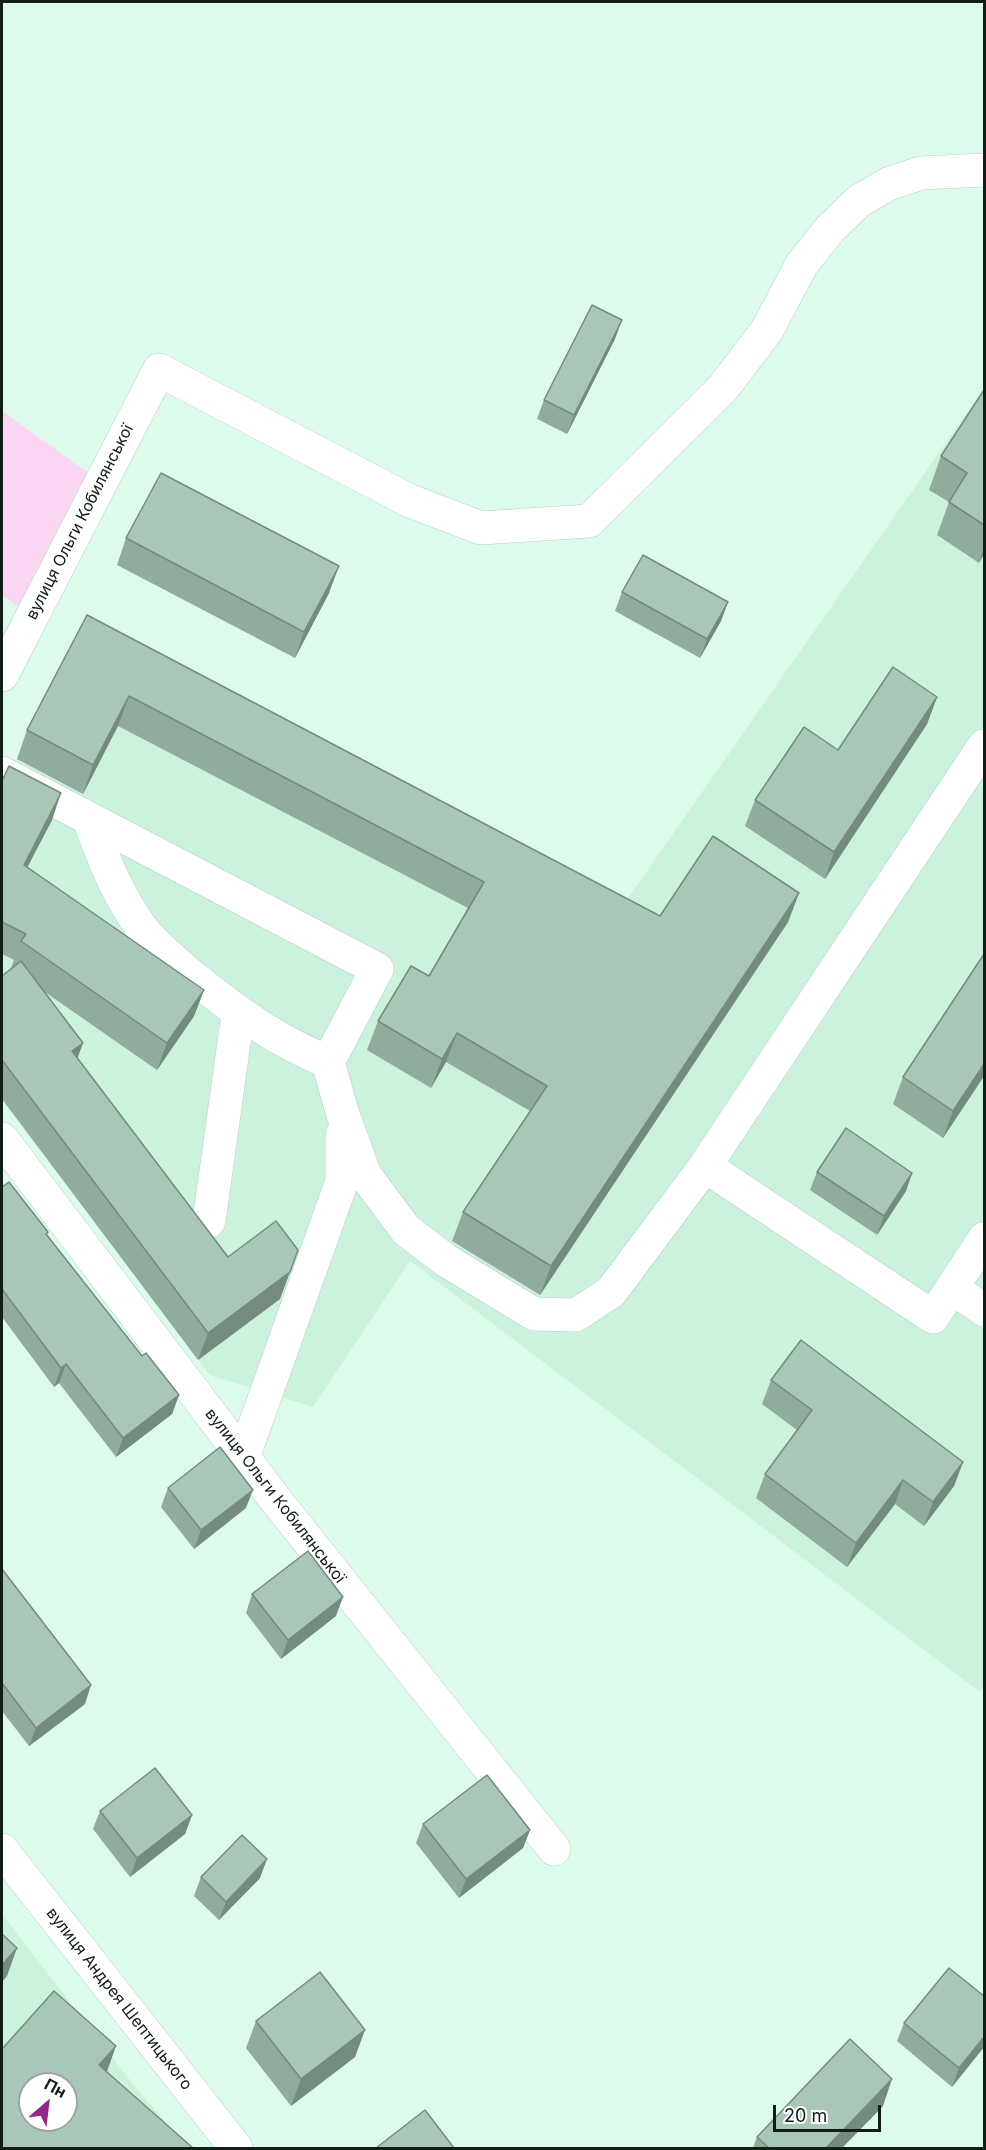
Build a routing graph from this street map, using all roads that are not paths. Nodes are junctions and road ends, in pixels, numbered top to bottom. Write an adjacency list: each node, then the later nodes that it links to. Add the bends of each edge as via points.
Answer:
1 (984, 170): 2 (street, вулиця Ольги Кобилянської, via 921,173 888,184 859,201 802,264 767,330 723,388 589,521 481,528 410,501 159,370)
2 (2, 675)
3 (984, 746): 10 (street)
4 (2, 773): 5 (street)
5 (89, 819): 6 (street, via 107,869 144,931); 7 (street, via 377,969)
6 (238, 1014): 7 (street, via 297,1049); 11 (street)
7 (328, 1062): 8 (street)
8 (343, 1115): 10 (street, via 365,1175 406,1230 447,1261 534,1314 576,1315 611,1292); 15 (street, via 342,1181)
9 (2, 1139): 15 (street, вулиця Ольги Кобилянської)
10 (705, 1166): 13 (street, via 933,1317)
11 (209, 1221)
12 (984, 1239): 13 (street)
13 (952, 1288): 14 (street)
14 (984, 1310)
15 (243, 1458): 16 (street, вулиця Ольги Кобилянської)
16 (554, 1849)
17 (2, 1850): 18 (street, вулиця Андрея Шептицького)
18 (236, 2148)

